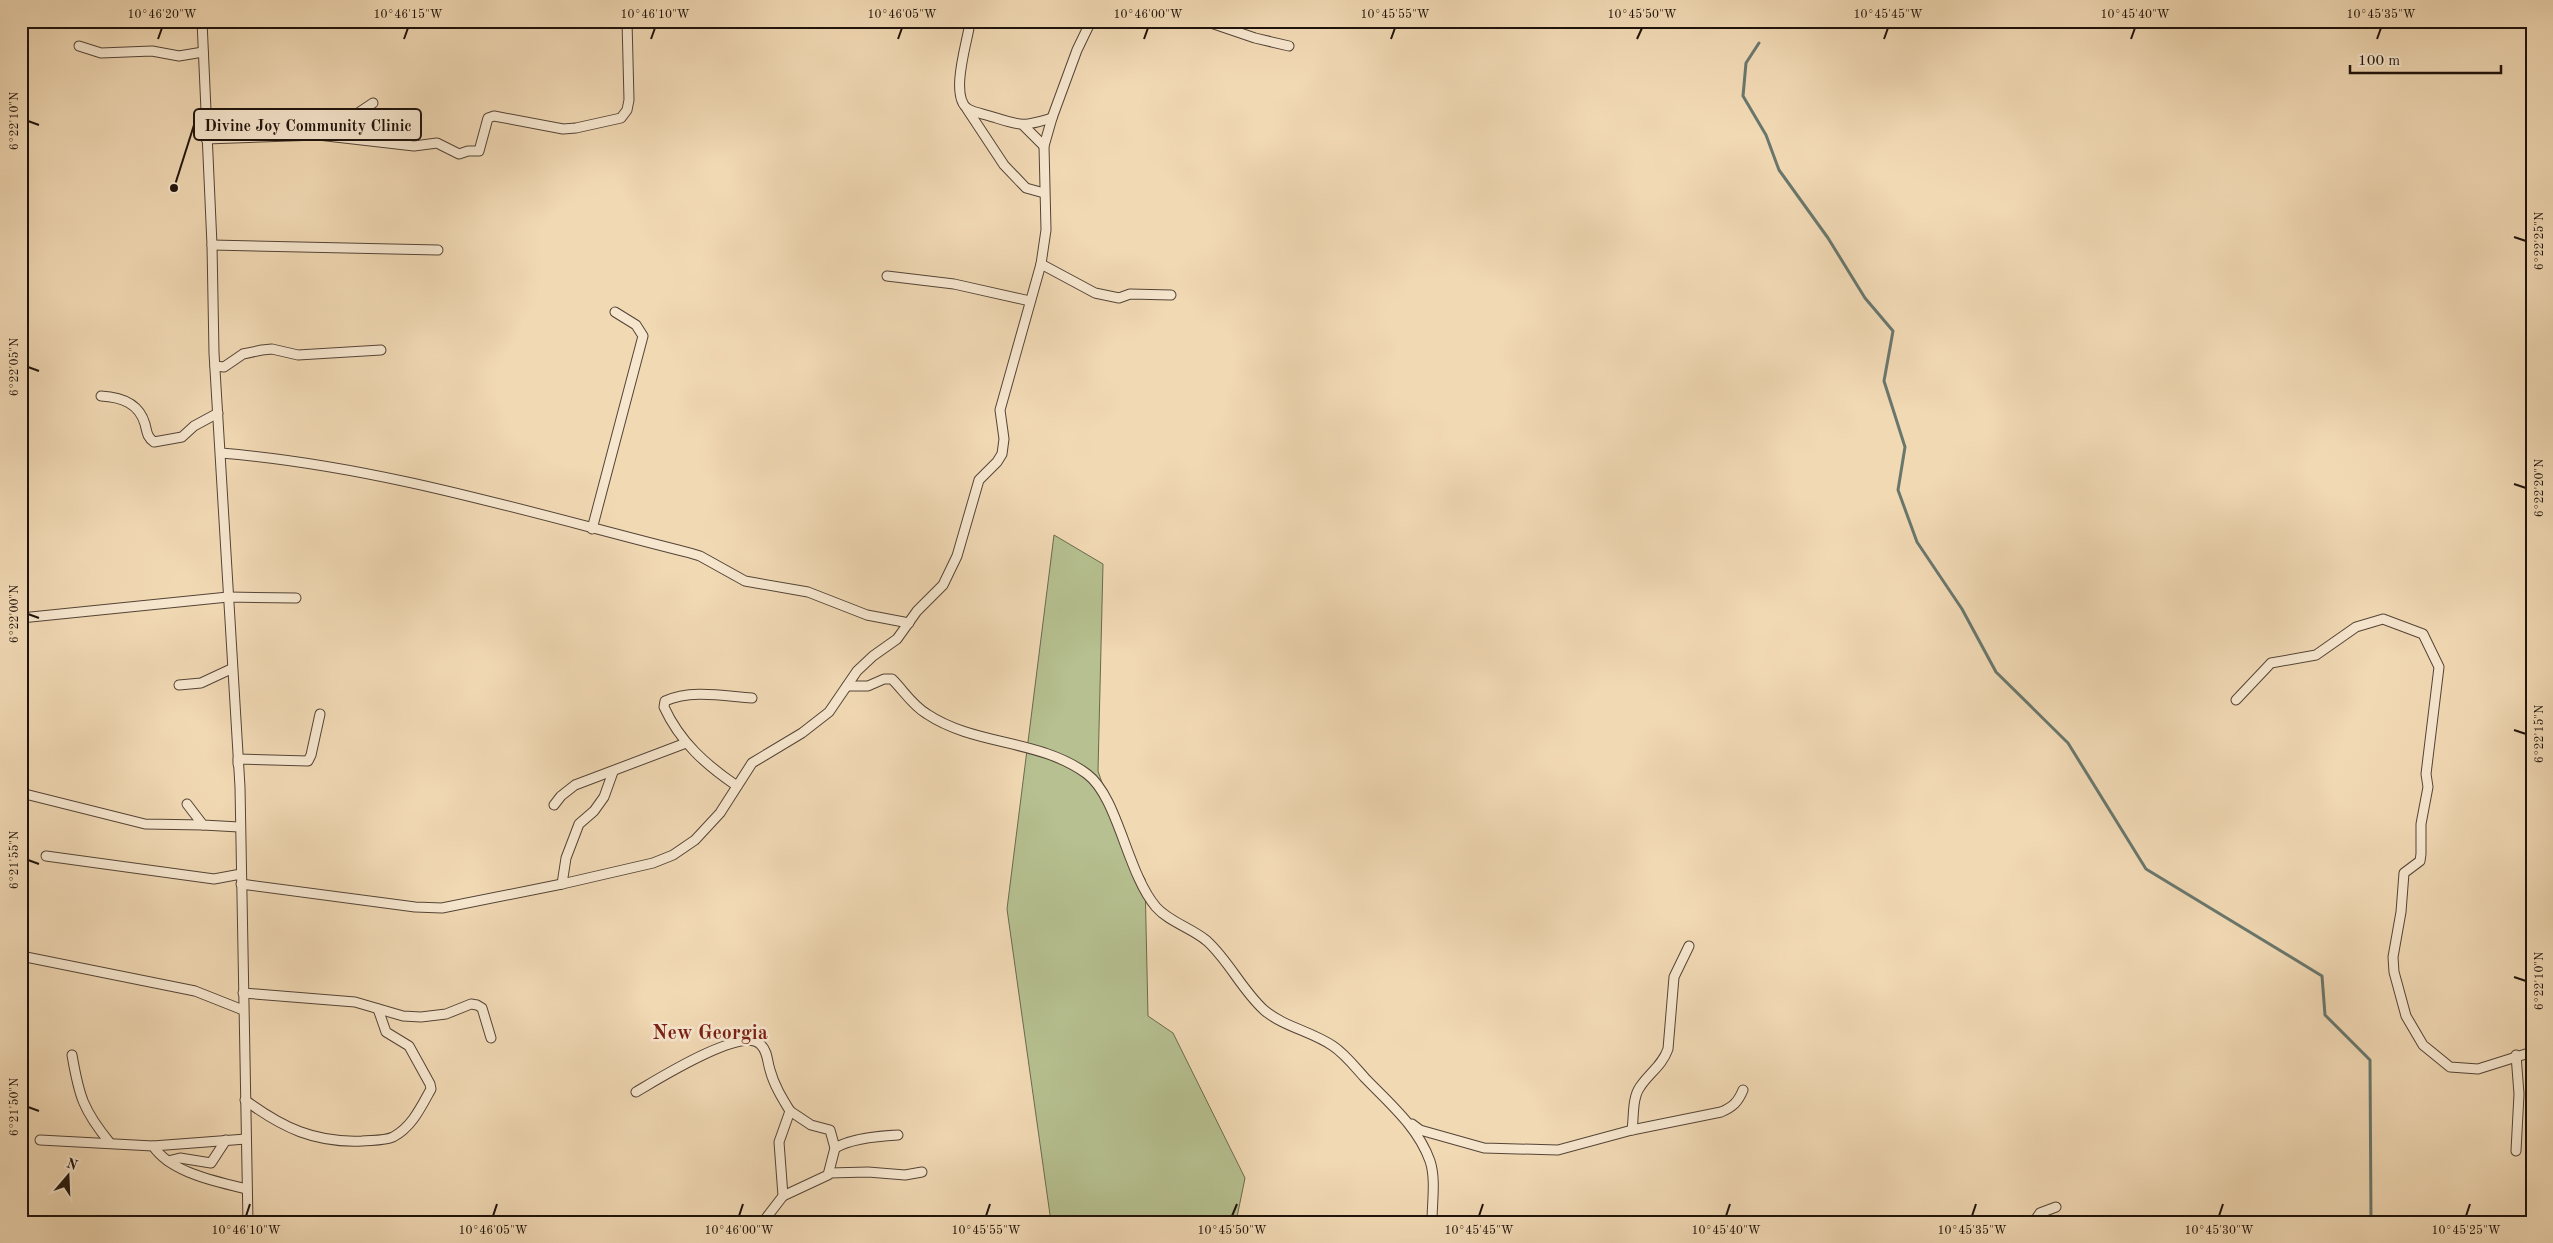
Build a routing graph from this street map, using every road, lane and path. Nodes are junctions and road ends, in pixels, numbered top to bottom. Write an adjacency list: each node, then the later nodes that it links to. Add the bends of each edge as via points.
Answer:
1 (202, 21): 8 (street)
2 (627, 21): 13 (street, via 629,100 621,118 563,129 494,116 488,118 479,151 459,154 437,143 414,146)
3 (1091, 21): 11 (street)
4 (1205, 21): 7 (street)
5 (969, 28): 10 (street, via 958,86 960,98)
6 (79, 46): 8 (street, via 101,53 152,50 179,56)
7 (1288, 46)
8 (203, 52): 14 (street)
9 (373, 103): 13 (street)
10 (967, 108): 12 (street); 16 (street, via 1004,165 1026,188)
11 (1052, 118): 12 (street); 15 (street)
12 (1024, 126): 15 (street)
13 (318, 135): 14 (street)
14 (206, 139): 17 (street)
15 (1044, 146): 16 (street)
16 (1044, 193): 19 (street, via 1046,230)
17 (212, 245): 18 (street); 25 (street)
18 (438, 250)
19 (1041, 264): 21 (street, via 1095,293 1120,298 1130,294); 22 (street)
20 (887, 276): 22 (street, via 954,284)
21 (1171, 295)
22 (1030, 301): 33 (street, via 999,413 1004,435 1002,454 979,480 957,556 946,580)
23 (615, 312): 29 (street, via 636,325 643,336)
24 (381, 350): 25 (street, via 298,355 272,349 243,354 224,367)
25 (215, 366): 27 (street)
26 (101, 396): 27 (street, via 124,399 136,408 143,417 148,437 154,442 182,437)
27 (218, 413): 28 (street)
28 (221, 453): 29 (street, via 279,458 388,476); 30 (street)
29 (592, 528): 33 (street, via 700,556 738,579 753,584 808,592 867,615)
30 (228, 598): 31 (street); 32 (street); 34 (street)
31 (296, 598)
32 (21, 618)
33 (909, 623): 36 (street, via 897,638 857,671)
34 (231, 669): 35 (street, via 201,683); 43 (street)
35 (179, 685)
36 (847, 686): 42 (street, via 829,712 757,760); 66 (street, via 868,686 892,679 926,714 947,725 992,741 1051,755 1087,774 1108,802 1148,898 1158,909 1206,940 1264,1009 1335,1047)
37 (752, 698): 40 (street, via 699,694 665,701 668,715)
38 (2236, 700): 61 (street, via 2271,663 2316,655 2356,628 2383,619 2423,634 2439,667 2426,774 2428,787 2421,854 2420,861 2404,873 2393,957 2396,984 2406,1016 2422,1045 2450,1067 2478,1069)
39 (320, 714): 43 (street, via 310,759 300,762 238,759)
40 (686, 743): 41 (street); 42 (street, via 699,758)
41 (613, 772): 46 (street, via 575,785); 52 (street, via 604,798 579,824 565,864)
42 (737, 786): 52 (street, via 720,814 695,840 673,855)
43 (240, 787): 48 (street)
44 (21, 793): 47 (street, via 145,824)
45 (187, 804): 47 (street)
46 (554, 805)
47 (203, 825): 48 (street)
48 (239, 828): 50 (street)
49 (46, 856): 50 (street, via 214,878)
50 (241, 874): 51 (street)
51 (241, 884): 52 (street, via 430,908); 55 (street)
52 (562, 884)
53 (1689, 946): 67 (street, via 1674,977 1668,1049 1664,1059 1636,1094)
54 (21, 956): 57 (street, via 195,991)
55 (243, 993): 56 (street, via 328,999); 57 (street)
56 (378, 1009): 58 (street, via 421,1017 477,1005 482,1008); 64 (street, via 386,1032 409,1046 431,1089 413,1120 393,1136 380,1140 320,1139 278,1122)
57 (243, 1010): 64 (street)
58 (492, 1038)
59 (2532, 1052): 61 (street)
60 (72, 1054): 72 (street, via 82,1103)
61 (2516, 1055): 75 (street, via 2519,1094)
62 (1743, 1090): 67 (street, via 1731,1108 1721,1112)
63 (636, 1092): 65 (street, via 702,1054 724,1046 755,1041 766,1052 770,1070)
64 (245, 1100): 69 (street)
65 (790, 1111): 74 (street, via 811,1124 830,1130); 80 (street, via 779,1142)
66 (1404, 1118): 67 (street, via 1420,1130 1498,1150 1558,1150); 84 (street, via 1418,1135 1430,1161)
67 (1632, 1130)
68 (898, 1135): 74 (street, via 842,1144)
69 (246, 1138): 71 (street); 79 (street)
70 (40, 1140): 72 (street)
71 (226, 1140): 73 (street); 76 (street, via 211,1163 180,1158)
72 (110, 1143): 73 (street)
73 (153, 1146): 76 (street)
74 (835, 1148): 78 (street)
75 (2516, 1151)
76 (168, 1161): 79 (street, via 211,1180)
77 (922, 1172): 78 (street, via 905,1175)
78 (829, 1173): 80 (street)
79 (246, 1189): 82 (street)
80 (782, 1196): 83 (street)
81 (2056, 1207): 85 (street, via 2040,1212)
82 (248, 1222)
83 (764, 1222)
84 (1432, 1222)
85 (2034, 1222)

